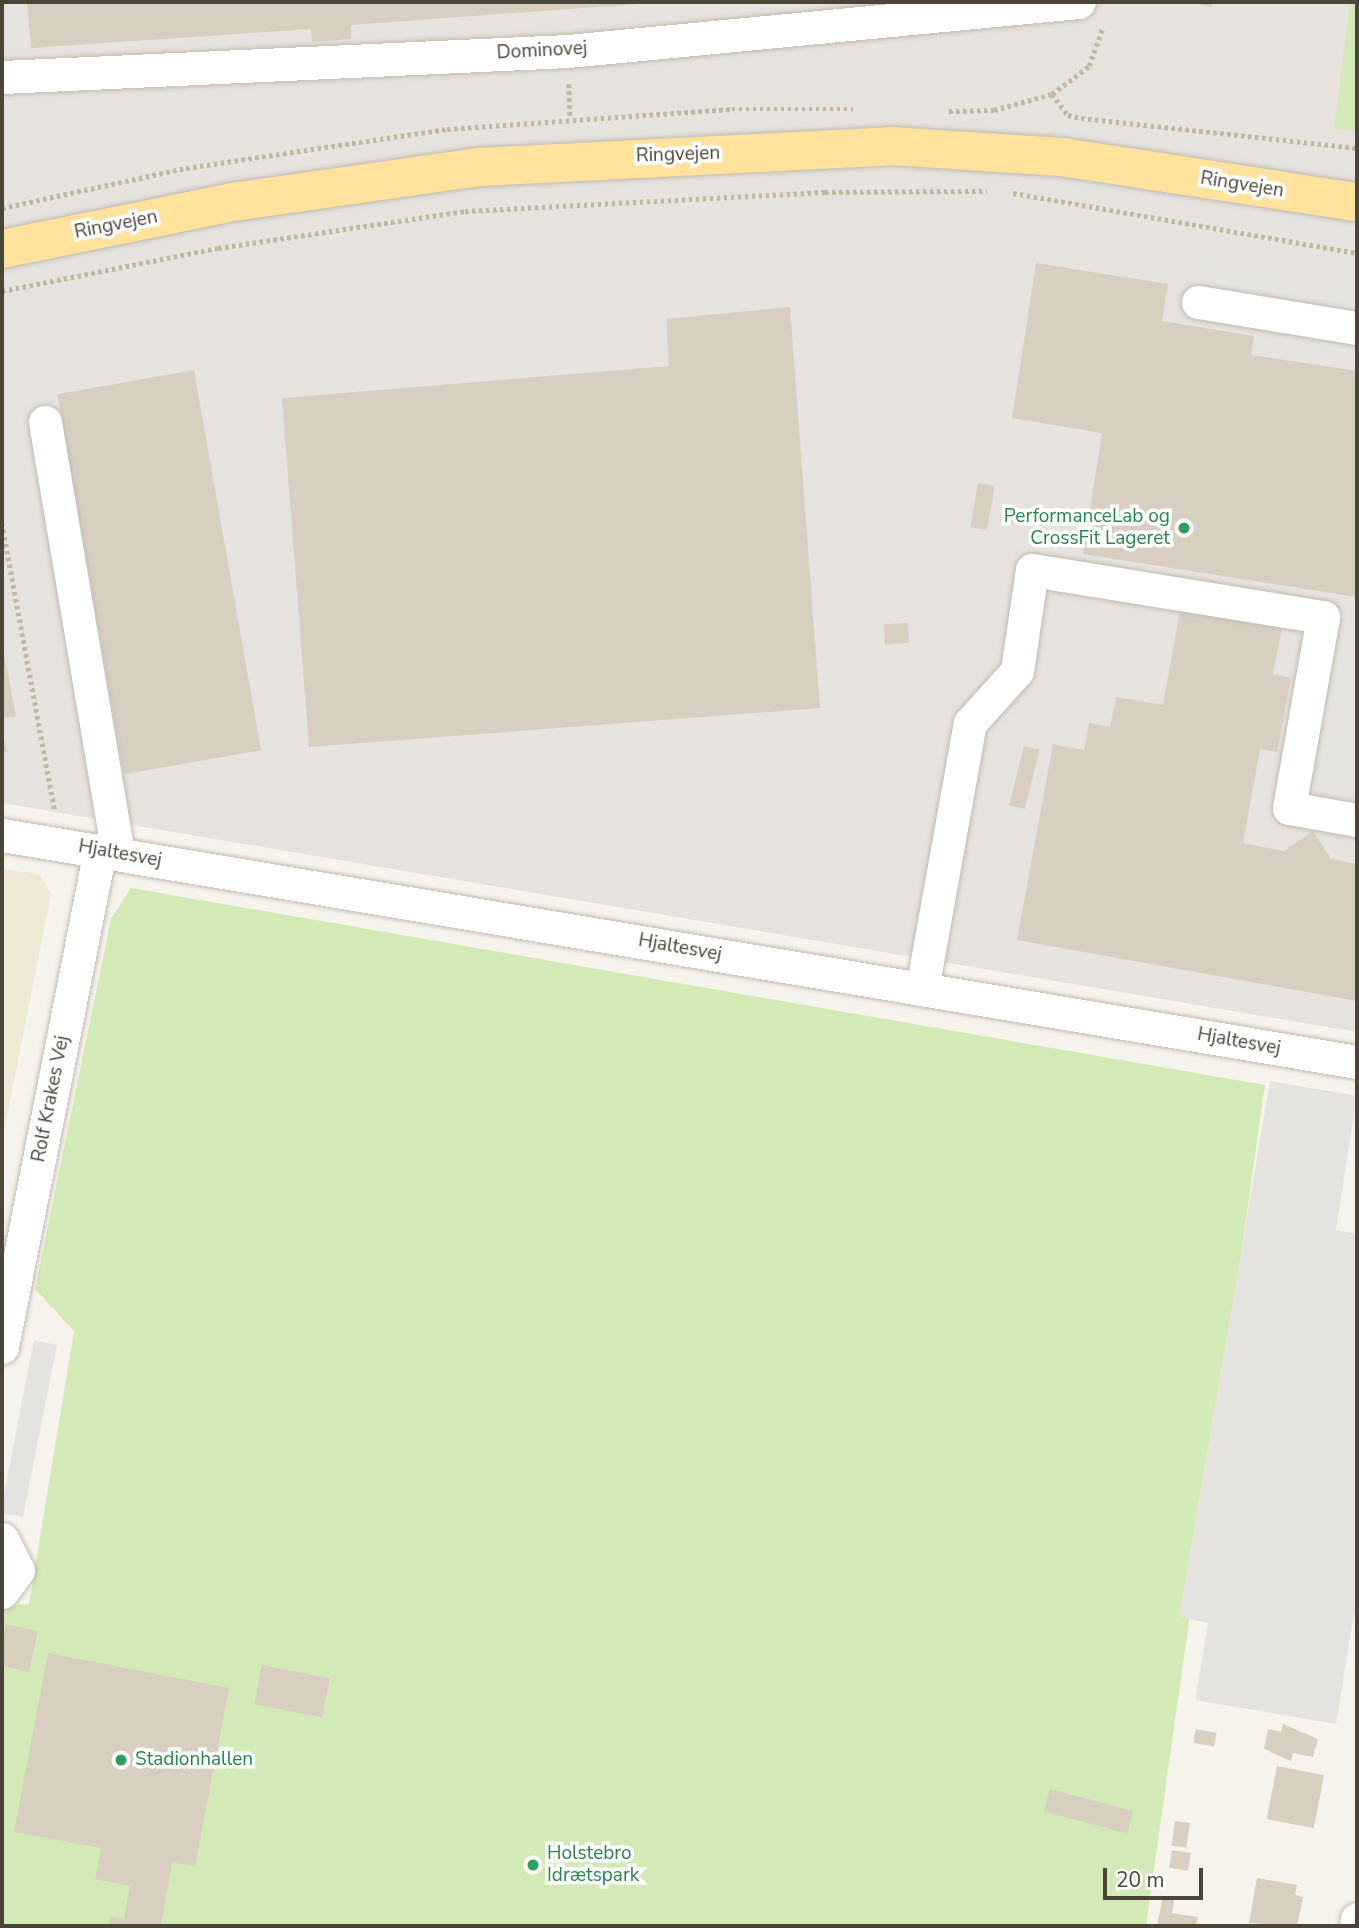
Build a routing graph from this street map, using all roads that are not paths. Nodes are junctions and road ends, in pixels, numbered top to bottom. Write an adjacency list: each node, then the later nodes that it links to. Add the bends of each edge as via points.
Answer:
1 (1079, 2): 2 (street, Dominovej, via 568,51)
2 (2, 77)
3 (1357, 202): 4 (main road, Ringvejen, via 1062,157 891,146 480,167 233,202)
4 (2, 248)
5 (1198, 302): 6 (street)
6 (1357, 328)
7 (45, 422): 10 (street)
8 (1357, 820): 11 (street, via 1289,808 1323,617 1032,570 1017,671 970,723)
9 (2, 835): 10 (street, Hjaltesvej)
10 (109, 852): 11 (street, Hjaltesvej); 13 (street, Rolf Krakes Vej)
11 (922, 989): 12 (street, Hjaltesvej)
12 (1357, 1062)
13 (2, 1347)
14 (2, 1539): 15 (street, via 18,1570)
15 (2, 1592)
16 (1357, 1919): 17 (street)
17 (1356, 1926)

